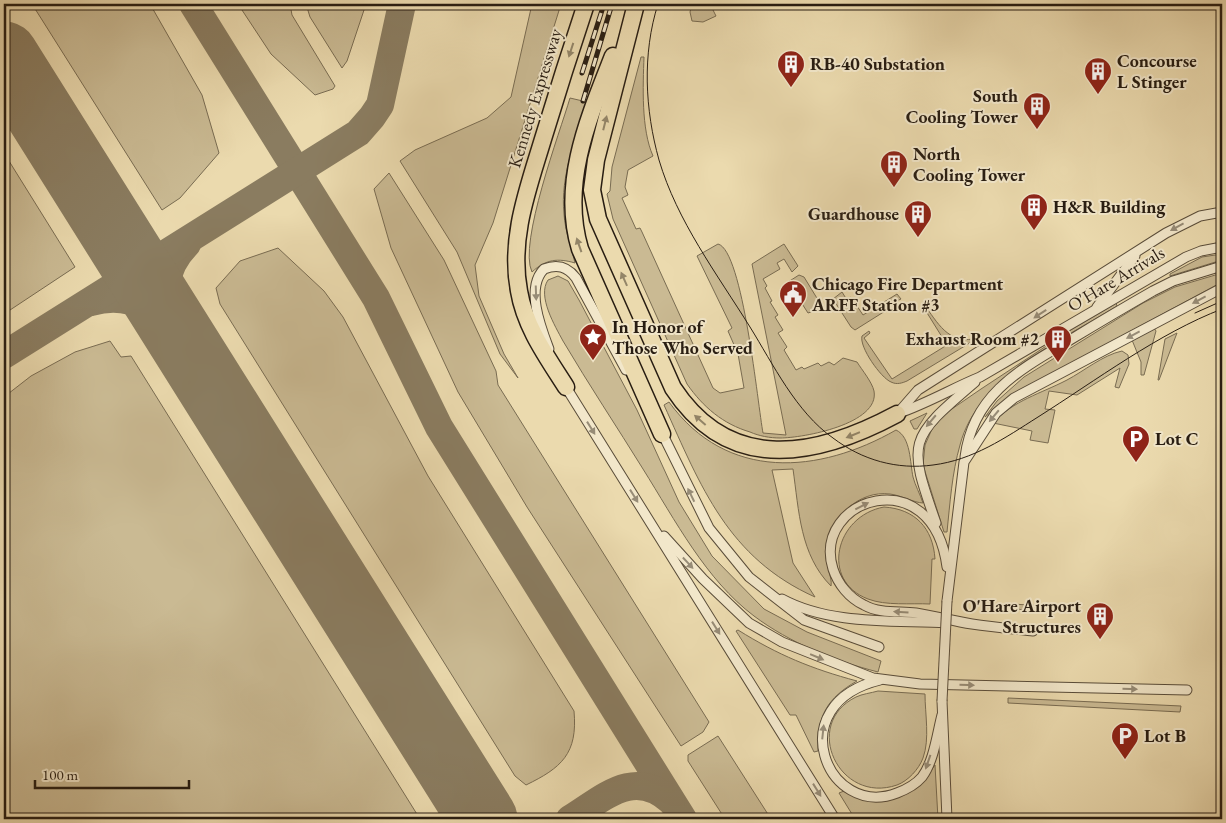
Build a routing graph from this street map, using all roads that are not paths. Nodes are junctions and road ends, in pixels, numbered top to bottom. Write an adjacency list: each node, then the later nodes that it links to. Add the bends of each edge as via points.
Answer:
1 (586, 4): 10 (highway, Kennedy Expressway, one-way to 10, via 523,204 516,243 519,292 538,342)
2 (635, 4): 11 (highway, one-way to 2, via 831,443 798,450 766,450 738,444 704,424 673,388 598,219 592,190 596,160); 12 (highway, one-way to 2, via 580,249 573,220 572,189 577,163 604,80)
3 (1219, 212): 5 (street, one-way to 5, via 1185,222)
4 (1222, 247): 8 (street, O'Hare Arrivals, via 1186,257)
5 (1140, 249): 8 (street); 11 (street, one-way to 11, via 918,390)
6 (1222, 266): 13 (street, via 1172,281 1016,373 977,417 967,442)
7 (1222, 288): 13 (street, one-way to 13, via 1014,398 996,413)
8 (1094, 311): 9 (street, O'Hare Arrivals)
9 (980, 377): 11 (street, O'Hare Arrivals, via 926,404); 15 (street, one-way to 15, via 932,419 921,436 919,472)
10 (566, 387): 12 (street, one-way to 10, via 576,278 565,268 553,266 544,269 537,278 536,300 547,344); 14 (street, one-way to 14)
11 (896, 414)
12 (662, 434): 16 (street, one-way to 12, via 709,528)
13 (964, 462): 17 (street)
14 (644, 513): 21 (street, one-way to 21, via 703,579 749,623 825,661); 24 (street, one-way to 24)
15 (940, 537): 17 (street); 18 (street, one-way to 15, via 871,608 853,598 835,577 831,550 836,532 848,514 868,502 886,498 910,504 926,516)
16 (749, 577): 18 (street, via 786,601 816,612 852,618); 20 (street, via 804,620)
17 (948, 582): 23 (street, bridge)
18 (984, 626): 19 (street)
19 (1033, 631)
20 (879, 646)
21 (881, 680): 22 (street, one-way to 22, via 920,684); 23 (street, one-way to 21, via 928,766 910,787 876,797 851,790 838,780 827,763 822,744 824,722 830,710 846,694)
22 (1187, 690)
23 (942, 715): 25 (street)
24 (835, 819)
25 (947, 819)

